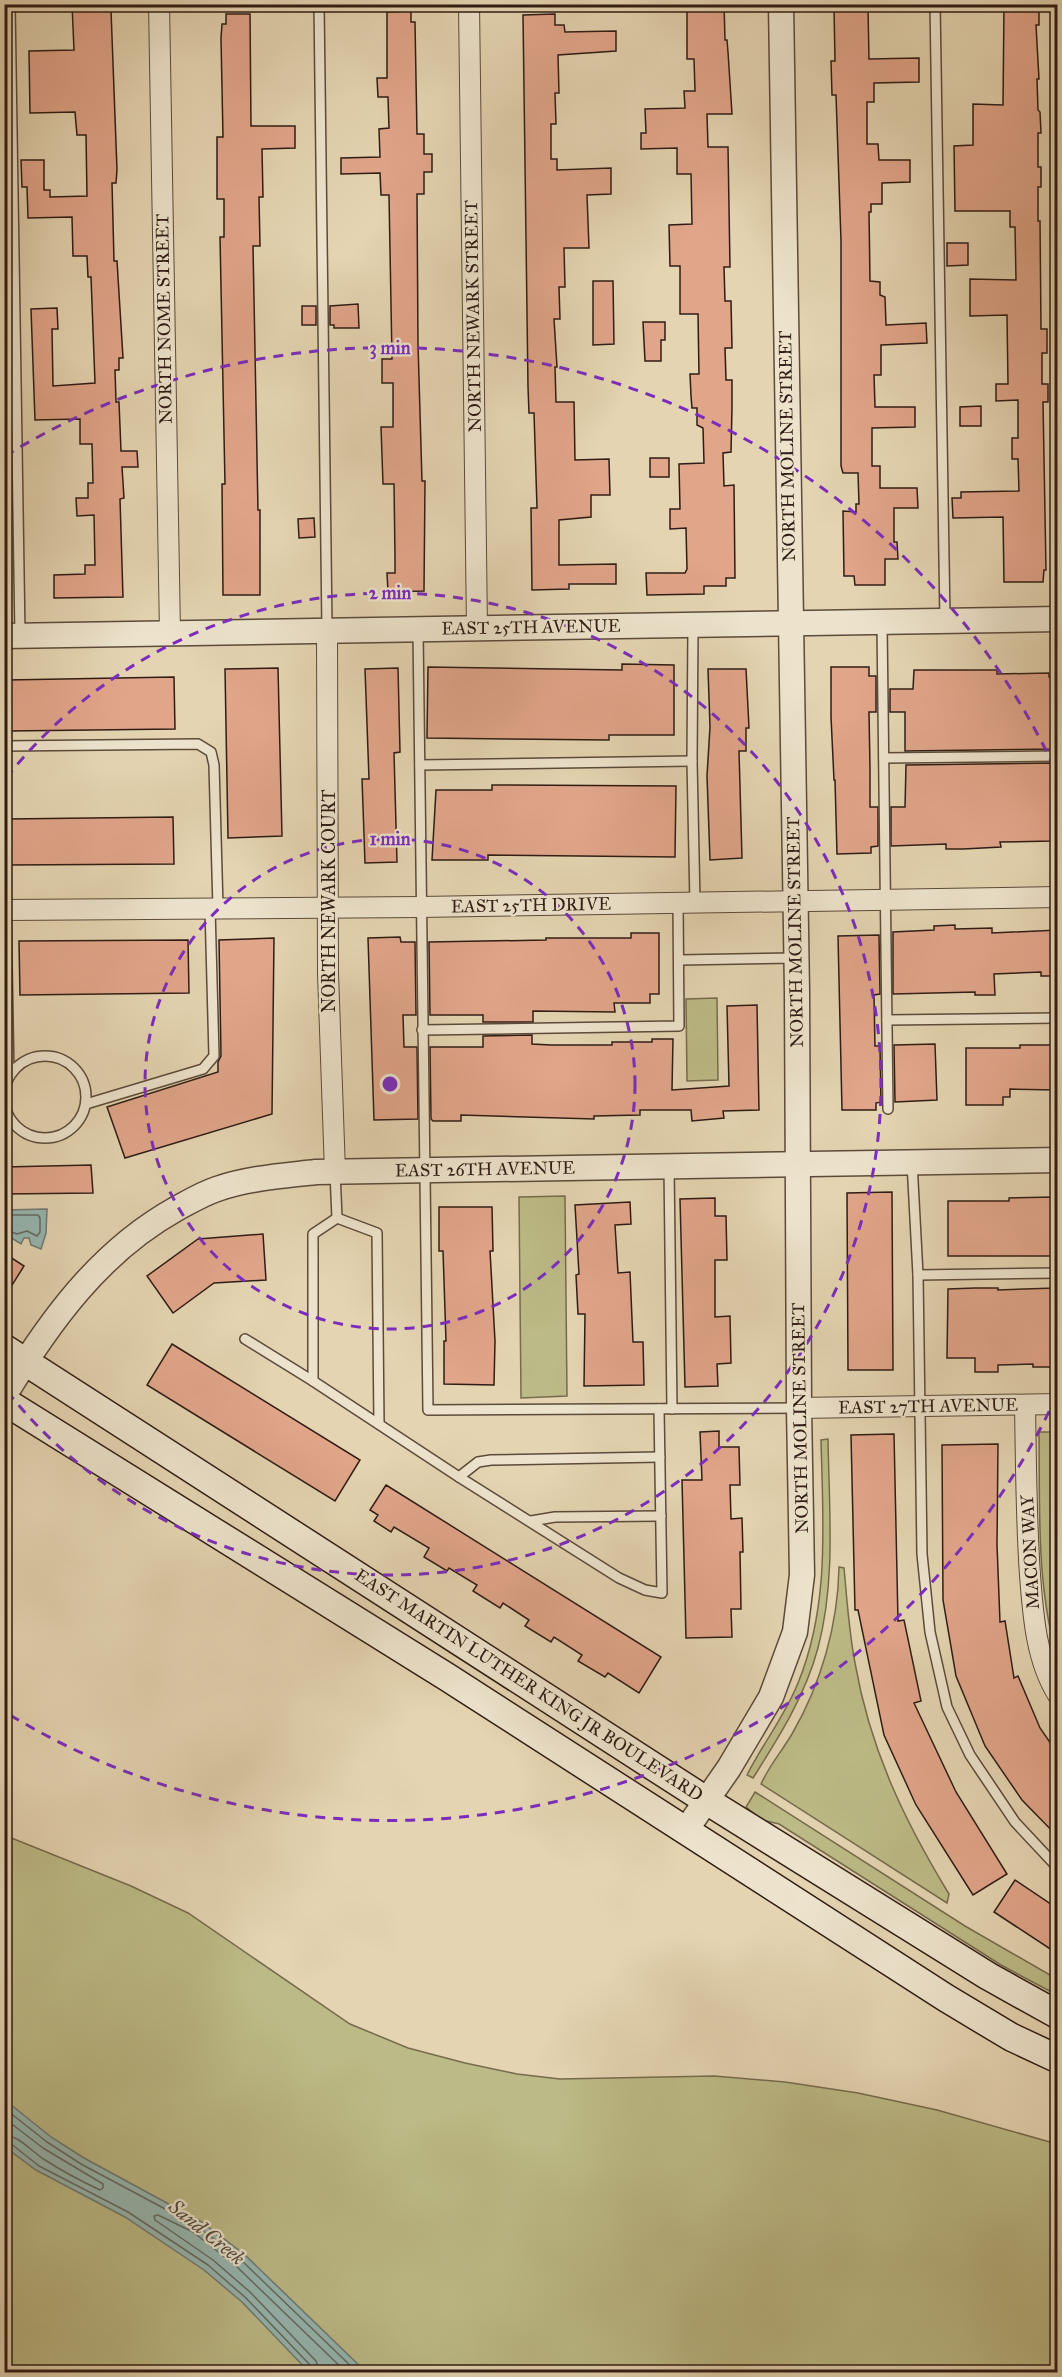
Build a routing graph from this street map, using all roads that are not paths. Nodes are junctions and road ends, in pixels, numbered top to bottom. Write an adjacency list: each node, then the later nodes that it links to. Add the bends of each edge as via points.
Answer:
1 (10, 4): 16 (lane)
2 (159, 4): 15 (street, NORTH NOME STREET)
3 (319, 4): 14 (lane)
4 (469, 4): 12 (street, NORTH NEWARK STREET)
5 (781, 4): 10 (street, NORTH MOLINE STREET)
6 (935, 4): 8 (lane)
7 (1058, 619): 8 (street, EAST 25TH AVENUE)
8 (945, 620): 9 (street, EAST 25TH AVENUE)
9 (882, 621): 10 (street, EAST 25TH AVENUE); 19 (lane)
10 (790, 623): 11 (street, EAST 25TH AVENUE); 24 (street, NORTH MOLINE STREET)
11 (693, 625): 12 (street, EAST 25TH AVENUE); 20 (lane)
12 (477, 628): 13 (street, EAST 25TH AVENUE)
13 (418, 629): 14 (street, EAST 25TH AVENUE); 21 (lane)
14 (327, 630): 15 (street, EAST 25TH AVENUE); 28 (street, NORTH NEWARK COURT)
15 (170, 633): 16 (street, EAST 25TH AVENUE)
16 (12, 636)
17 (4, 746): 27 (lane, via 198,744 211,752)
18 (1058, 756): 19 (lane)
19 (884, 758): 23 (lane)
20 (692, 761): 21 (lane); 25 (lane)
21 (420, 765): 26 (lane)
22 (1058, 897): 23 (street, EAST 25TH DRIVE)
23 (886, 900): 24 (street, EAST 25TH DRIVE); 34 (lane)
24 (794, 901): 25 (street, EAST 25TH DRIVE); 30 (street, NORTH MOLINE STREET)
25 (686, 903): 26 (street, EAST 25TH DRIVE); 31 (lane)
26 (420, 907): 28 (street, EAST 25TH DRIVE); 35 (lane)
27 (214, 908): 28 (street, EAST 25TH DRIVE); 29 (street, EAST 25TH DRIVE); 37 (lane, via 214,1056 203,1069)
28 (328, 908): 44 (street, NORTH NEWARK COURT)
29 (5, 910): 32 (lane)
30 (796, 958): 31 (lane); 41 (street, NORTH MOLINE STREET)
31 (678, 960): 35 (lane, via 679,1026)
32 (6, 1005): 36 (lane)
33 (1058, 1018): 34 (lane)
34 (887, 1020): 38 (lane)
35 (422, 1030): 43 (lane)
36 (9, 1077): 37 (lane, via 29,1060 54,1057 75,1070 84,1086); 37 (lane, via 5,1105 10,1118 32,1136 60,1136 81,1118)
37 (86, 1104)
38 (888, 1109)
39 (1058, 1160): 40 (street, EAST 26TH AVENUE)
40 (912, 1162): 41 (street, EAST 26TH AVENUE); 47 (lane)
41 (797, 1164): 42 (street, EAST 26TH AVENUE); 56 (street, NORTH MOLINE STREET)
42 (669, 1166): 43 (street, EAST 26TH AVENUE); 58 (lane)
43 (424, 1170): 44 (street, EAST 26TH AVENUE); 57 (lane, via 428,1410)
44 (335, 1172): 45 (lane); 49 (street, EAST 26TH AVENUE, via 242,1182 216,1189 168,1213 95,1271 53,1320)
45 (337, 1218): 50 (lane, via 313,1234); 59 (lane, via 377,1233)
46 (1058, 1273): 47 (lane)
47 (918, 1275): 55 (lane)
48 (245, 1339): 50 (lane)
49 (15, 1354): 51 (street, EAST 26TH AVENUE); 65 (main road, EAST MARTIN LUTHER KING JR BOULEVARD)
50 (313, 1381): 59 (lane)
51 (4, 1396)
52 (4, 1401): 66 (main road, EAST MARTIN LUTHER KING JR BOULEVARD)
53 (1058, 1404): 54 (street, EAST 27TH AVENUE)
54 (1025, 1405): 55 (street, EAST 27TH AVENUE); 64 (street, MACON WAY, via 1027,1535 1034,1621 1041,1653)
55 (920, 1406): 56 (street, EAST 27TH AVENUE); 67 (lane, via 922,1554 930,1632 947,1707 970,1755 1015,1822)
56 (799, 1408): 58 (lane); 65 (street, NORTH MOLINE STREET, via 802,1575 795,1632 771,1697)
57 (659, 1409): 58 (lane); 60 (lane)
58 (672, 1409)
59 (379, 1424): 61 (lane)
60 (660, 1457): 61 (lane, via 491,1460 478,1462); 62 (lane)
61 (459, 1478): 63 (lane)
62 (661, 1516): 63 (lane, via 555,1517); 63 (lane, via 662,1593 619,1578)
63 (531, 1521)
64 (1058, 1695)
65 (707, 1801): 66 (street, NORTH MOLINE STREET); 68 (main road, EAST MARTIN LUTHER KING JR BOULEVARD, via 988,1977)
66 (686, 1830): 69 (main road, EAST MARTIN LUTHER KING JR BOULEVARD, via 946,1998 1011,2037)
67 (1058, 1868)
68 (1058, 2015)
69 (1058, 2059)

